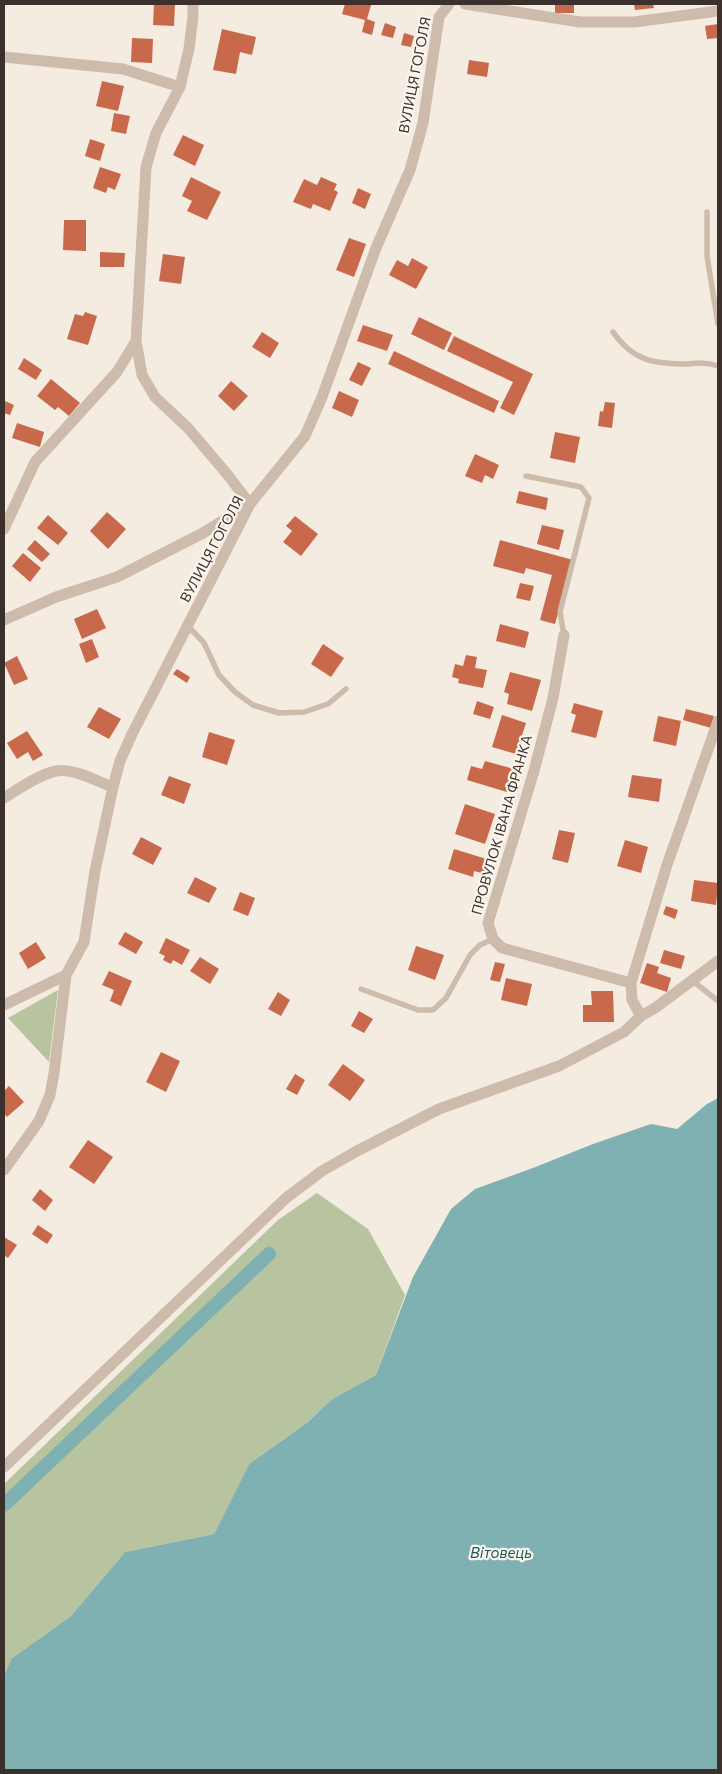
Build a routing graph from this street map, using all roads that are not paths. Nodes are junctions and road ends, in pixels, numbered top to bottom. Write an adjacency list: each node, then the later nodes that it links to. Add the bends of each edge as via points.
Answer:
1 (193, 4): 6 (street, via 189,49)
2 (449, 4): 13 (street, ВУЛИЦЯ ГОГОЛЯ, via 439,17 423,123 410,170 376,248 322,397 306,436)
3 (465, 4): 4 (street, via 580,22 634,22)
4 (718, 10)
5 (4, 57): 6 (street, via 123,69)
6 (180, 87): 10 (street, via 156,133 146,167)
7 (707, 212): 8 (lane, via 707,256)
8 (718, 324)
9 (613, 332): 11 (lane, via 622,345 640,358 666,364 711,363)
10 (136, 340): 13 (street, via 142,375 155,397 188,428); 14 (street, via 117,372 36,462)
11 (718, 366)
12 (526, 476): 17 (lane, via 582,487 588,498 560,612)
13 (250, 504): 15 (street, via 203,533 117,577 56,597); 16 (street, ВУЛИЦЯ ГОГОЛЯ)
14 (4, 529)
15 (4, 620)
16 (188, 626): 18 (lane, via 204,643 219,675 253,705 279,713 304,712 328,704); 20 (street, ВУЛИЦЯ ГОГОЛЯ, via 132,734)
17 (564, 634): 22 (street, ПРОВУЛОК ІВАНА ФРАНКА, via 553,698 534,771 488,923)
18 (346, 689)
19 (718, 721): 26 (street, via 667,865)
20 (113, 787): 21 (street, via 56,771); 24 (street, ВУЛИЦЯ ГОГОЛЯ, via 84,942)
21 (4, 798)
22 (493, 939): 26 (street, via 502,948); 27 (lane, via 470,955 446,998 433,1010 418,1010)
23 (718, 961): 25 (street)
24 (66, 975): 29 (street); 31 (street, ВУЛИЦЯ ГОГОЛЯ, via 50,1095 39,1121)
25 (693, 981): 28 (lane); 30 (street)
26 (631, 983): 30 (street, via 632,1000)
27 (361, 988)
28 (718, 1001)
29 (4, 1005)
30 (641, 1016): 32 (street, via 624,1032 559,1066 439,1109 322,1171 286,1198)
31 (4, 1170)
32 (4, 1467)

